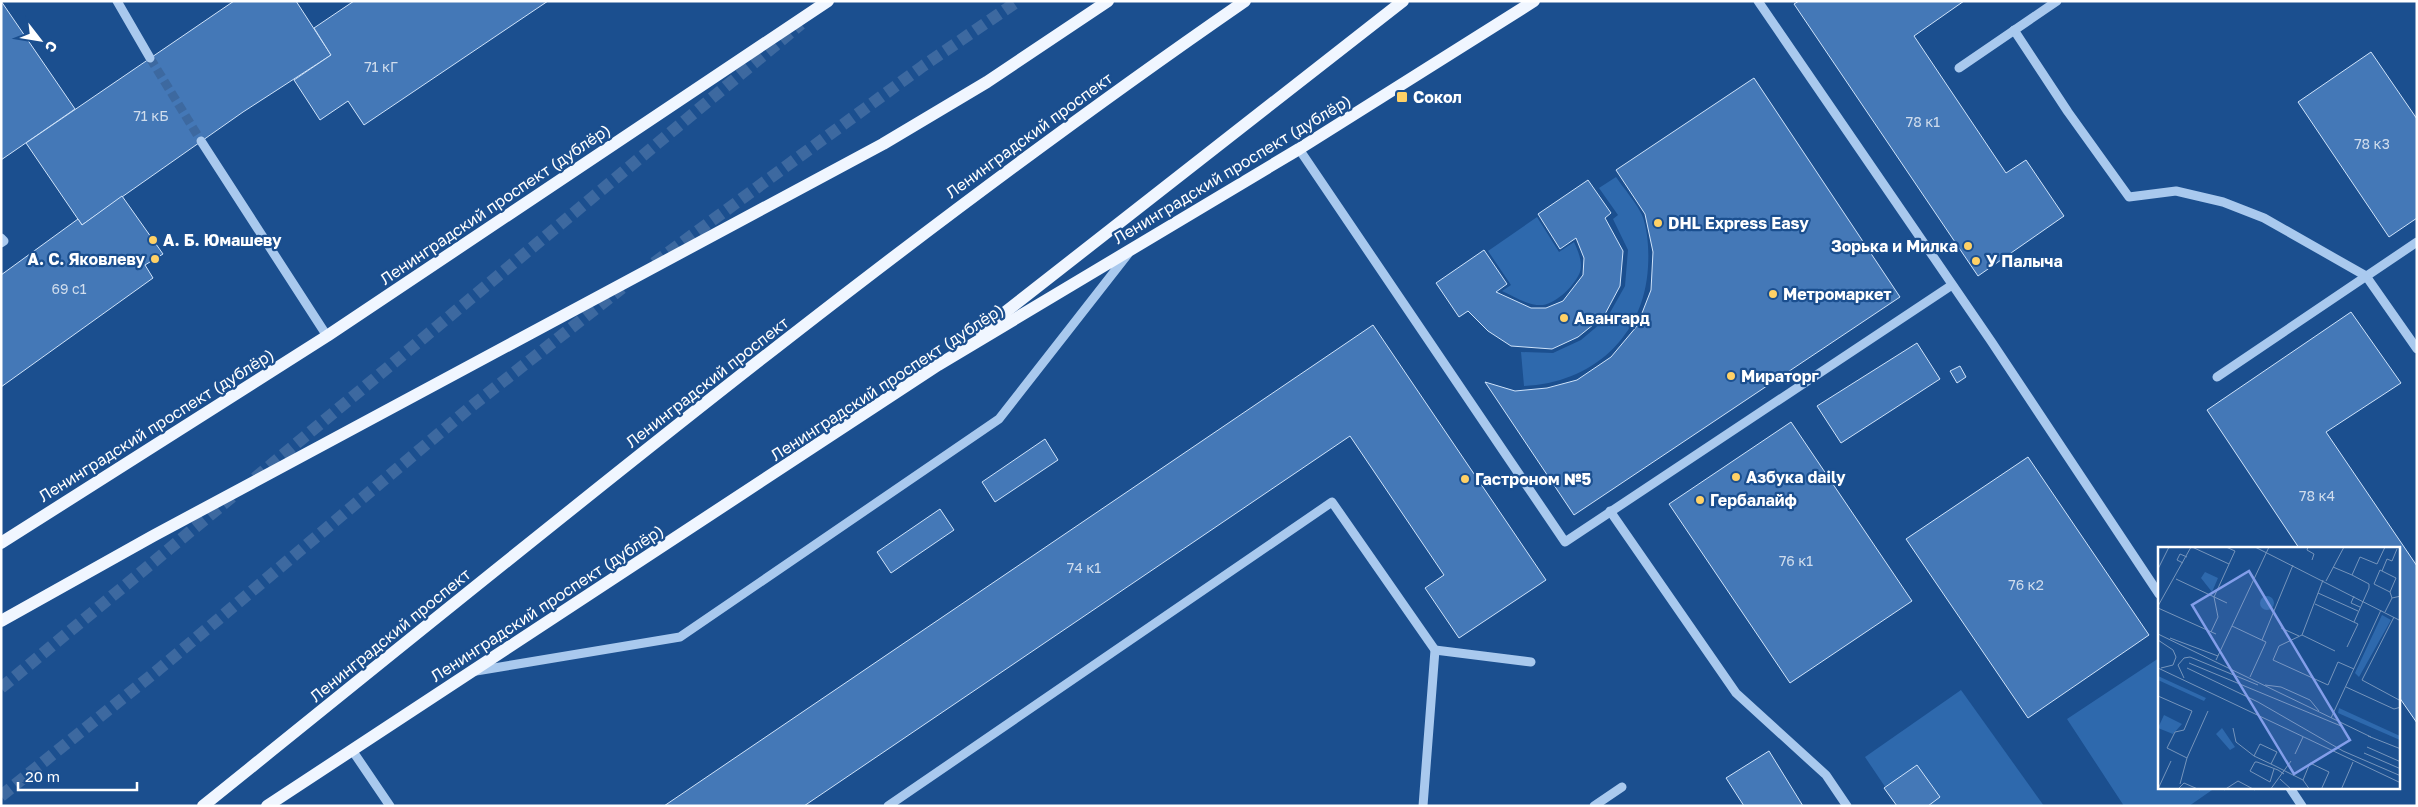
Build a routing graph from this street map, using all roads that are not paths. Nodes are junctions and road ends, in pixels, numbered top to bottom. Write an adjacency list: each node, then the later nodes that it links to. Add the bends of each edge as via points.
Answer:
1 (117, 1): 10 (street)
2 (828, 1): 20 (main road, Ленинградский проспект (дублёр))
3 (1108, 1): 27 (main road, via 987,82 883,144)
4 (1245, 1): 34 (main road, Ленинградский проспект, via 985,187 774,348)
5 (1403, 1): 22 (main road)
6 (1534, 1): 13 (main road, Ленинградский проспект (дублёр))
7 (1758, 1): 19 (street)
8 (2057, 1): 9 (street)
9 (2014, 30): 11 (street); 18 (street, via 2129,197 2176,191 2223,202 2264,218)
10 (150, 58)
11 (1959, 68)
12 (201, 141): 20 (street)
13 (1299, 149): 17 (main road, Ленинградский проспект (дублёр)); 24 (street, via 1565,542)
14 (1, 238): 16 (street, via 4,242)
15 (2417, 242): 18 (street)
16 (1, 243)
17 (1133, 248): 22 (main road, Ленинградский проспект (дублёр)); 30 (street, via 999,419 680,637)
18 (2366, 276): 21 (street); 23 (street)
19 (1952, 285): 24 (street); 26 (street)
20 (327, 336): 25 (main road, Ленинградский проспект (дублёр))
21 (2417, 349)
22 (938, 365): 30 (main road, Ленинградский проспект (дублёр))
23 (2217, 377)
24 (1610, 511): 40 (street, via 1736,693 1826,775)
25 (1, 543)
26 (2158, 593)
27 (1, 621)
28 (1435, 650): 29 (street); 37 (street, via 1332,502); 38 (street)
29 (1531, 662)
30 (471, 672): 31 (main road, Ленинградский проспект (дублёр))
31 (352, 750): 35 (main road, Ленинградский проспект (дублёр)); 36 (street)
32 (1622, 787): 39 (street)
33 (2291, 790): 41 (street)
34 (203, 806)
35 (267, 806)
36 (390, 806)
37 (888, 806)
38 (1423, 806)
39 (1594, 806)
40 (1847, 806)
41 (2302, 806)

